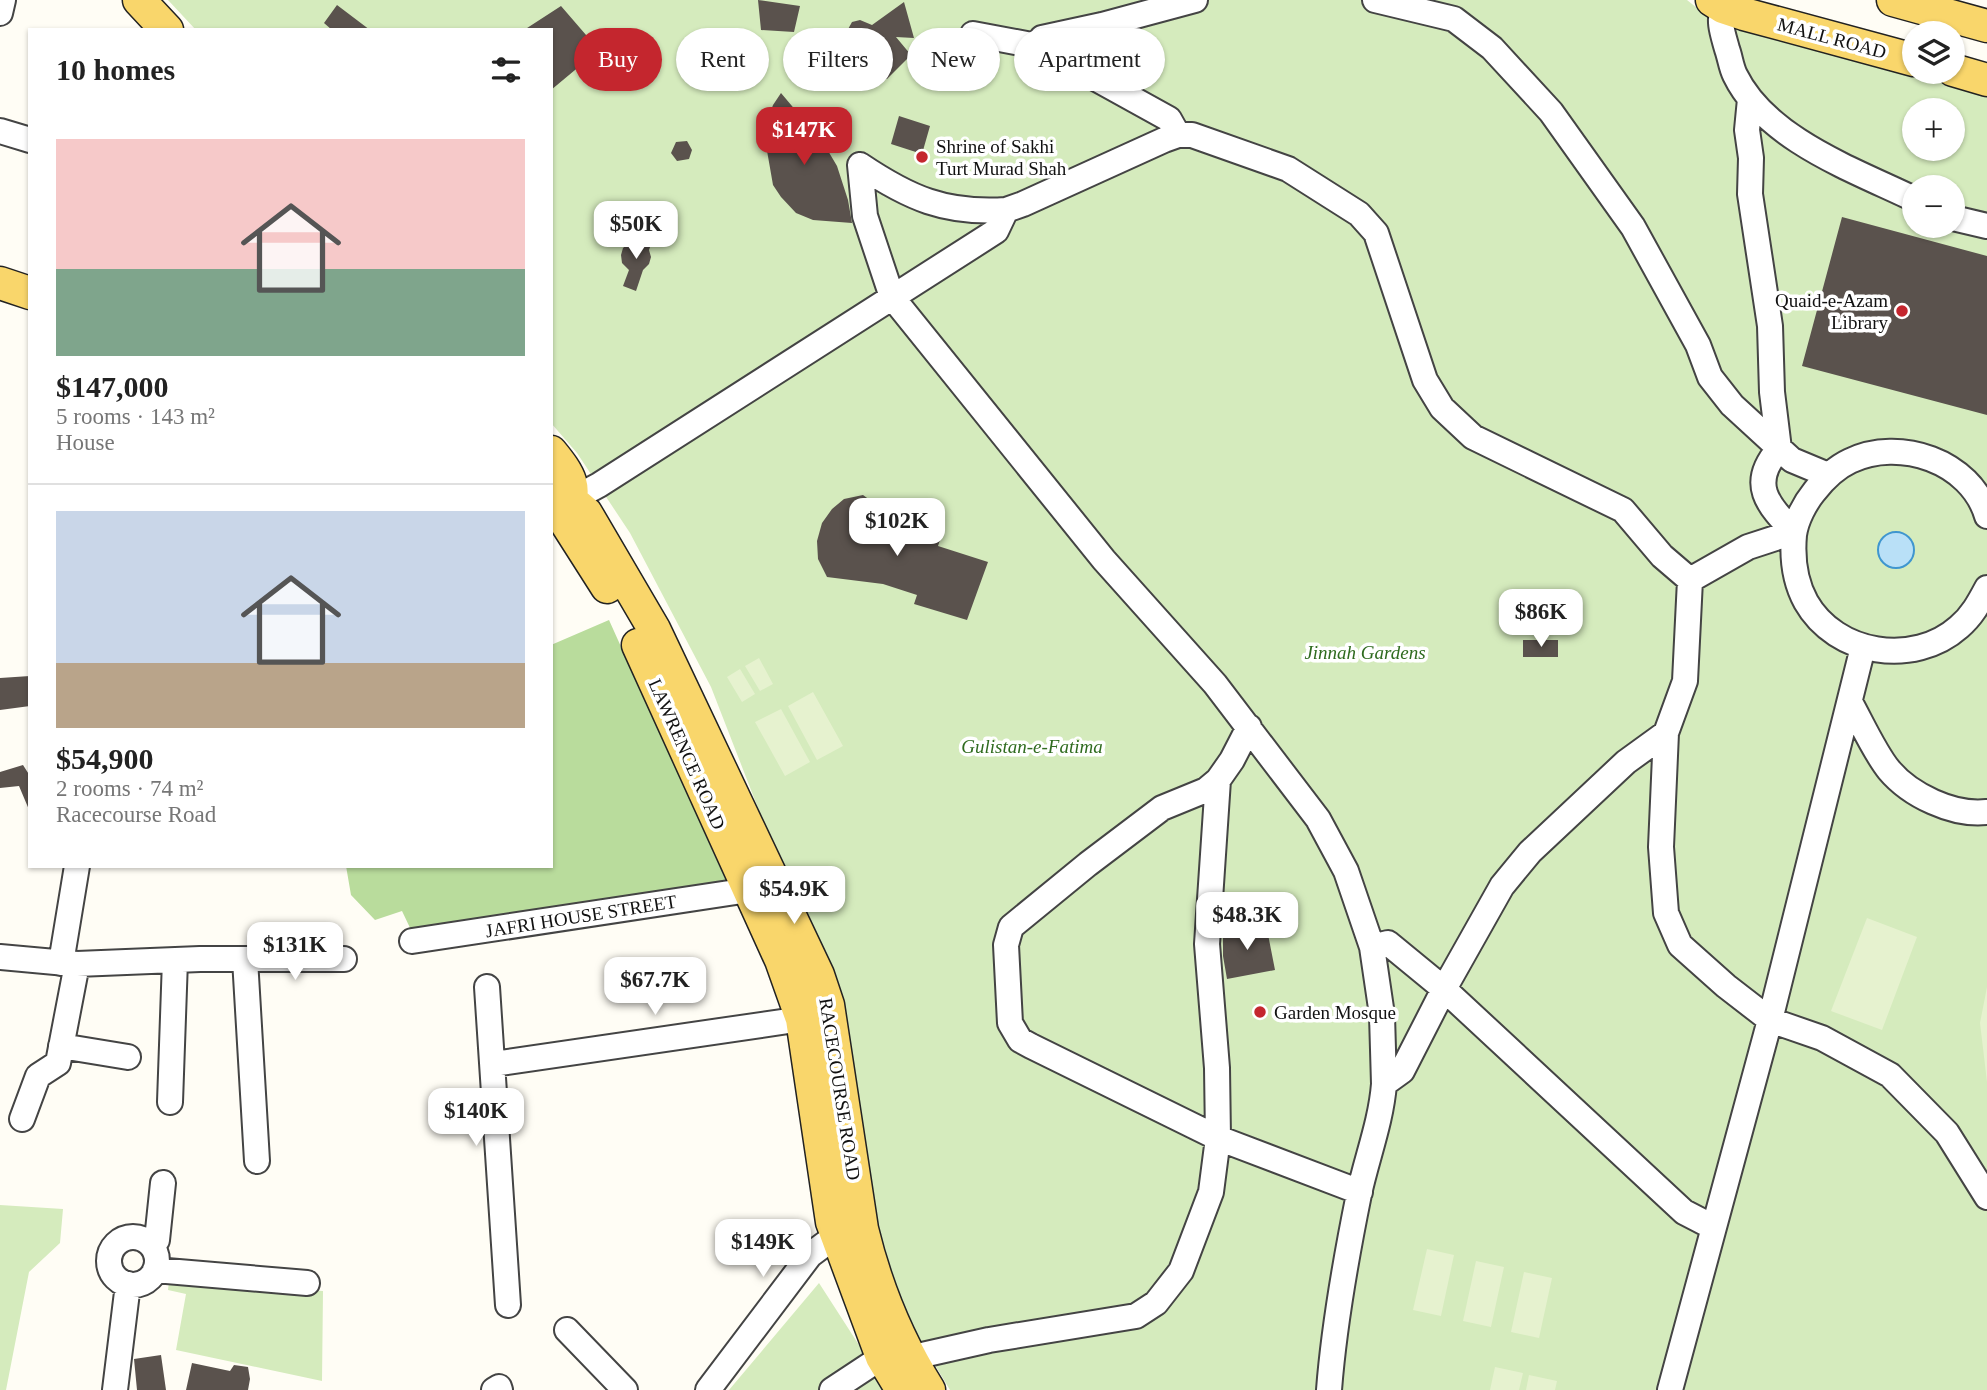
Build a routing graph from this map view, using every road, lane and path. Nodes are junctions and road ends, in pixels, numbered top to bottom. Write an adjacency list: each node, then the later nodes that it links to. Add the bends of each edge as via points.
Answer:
1 (3, 0): 7 (street)
2 (139, 0): 9 (main road)
3 (1195, 0): 10 (street)
4 (1375, 0): 26 (street, via 1454,19 1492,48 1551,112 1633,227 1699,345 1710,377)
5 (1893, 0): 8 (main road)
6 (1717, 4): 11 (main road, MALL ROAD); 15 (street, via 1734,74)
7 (0, 13)
8 (1987, 26)
9 (165, 28)
10 (1092, 28)
11 (1902, 57)
12 (1965, 74): 13 (main road)
13 (1987, 80)
14 (1118, 91): 17 (street, via 1169,119)
15 (1750, 99): 19 (street, via 1770,120 1814,151); 26 (street, via 1751,194 1770,326)
16 (0, 131): 18 (street)
17 (1178, 135): 20 (street); 32 (street, via 1192,135 1288,169 1359,214 1376,233 1424,380 1442,408 1473,437 1623,510 1662,556)
18 (28, 139)
19 (1902, 193)
20 (1006, 210): 25 (street, via 996,232); 25 (street, via 957,210 892,187 860,165 865,216)
21 (1965, 221): 22 (street)
22 (1987, 226)
23 (0, 283): 24 (main road)
24 (28, 292)
25 (892, 297): 29 (street, via 599,485); 36 (street, via 1104,560)
26 (1779, 449): 28 (street, via 1792,460); 31 (street, via 1766,463 1762,481 1770,506)
27 (553, 454): 29 (main road, LAWRENCE ROAD, via 568,475 572,491)
28 (1828, 475): 30 (street, via 1875,453 1928,457 1971,488); 31 (street, via 1806,501)
29 (559, 505): 41 (main road, LAWRENCE ROAD, via 625,617); 51 (main road, RACECOURSE ROAD, via 580,506 654,629 818,975)
30 (1987, 516)
31 (1794, 532): 32 (street, via 1748,547); 34 (street, via 1794,569 1807,603 1831,630)
32 (1690, 580): 37 (street, via 1685,681)
33 (1987, 588): 34 (street, via 1959,628 1938,642 1888,652)
34 (1863, 647): 35 (street)
35 (1850, 702): 39 (street, via 1888,769 1920,796); 52 (street)
36 (1249, 727): 38 (street); 43 (street, via 1318,819 1346,871)
37 (1667, 733): 50 (street, via 1626,762 1530,852 1502,886); 52 (street, via 1661,847 1666,914 1680,945)
38 (1218, 780): 59 (street, via 1207,944); 59 (street, via 1162,808 1088,864 1018,920 1006,945 1010,1023 1020,1040)
39 (1987, 812)
40 (77, 868): 48 (street)
41 (749, 890): 42 (street, JAFRI HOUSE STREET); 51 (main road, LAWRENCE ROAD, via 781,960)
42 (412, 941)
43 (1372, 947): 50 (street, via 1388,943); 56 (street, via 1382,1015)
44 (0, 957): 48 (street)
45 (245, 959): 46 (street); 47 (street); 60 (street)
46 (344, 959)
47 (175, 960): 48 (street); 57 (street)
48 (69, 963): 53 (street)
49 (488, 987): 55 (street)
50 (1444, 989): 56 (street, via 1402,1071); 64 (street, via 1684,1212)
51 (815, 1012): 55 (street); 65 (main road, RACECOURSE ROAD)
52 (1770, 1020): 63 (street, via 1822,1038 1890,1075 1947,1133); 64 (street)
53 (61, 1046): 54 (street); 58 (street, via 58,1063 38,1076)
54 (128, 1057)
55 (494, 1064): 70 (street)
56 (1384, 1084): 62 (street, via 1382,1111)
57 (170, 1102)
58 (22, 1119)
59 (1218, 1138): 62 (street); 72 (street, via 1212,1192 1196,1235 1181,1271 1156,1303 1136,1316 989,1340)
60 (257, 1161)
61 (163, 1183): 66 (street, via 157,1241)
62 (1360, 1192): 80 (street)
63 (1987, 1197)
64 (1713, 1227): 81 (street)
65 (849, 1232): 72 (main road, RACECOURSE ROAD, via 882,1300); 77 (street, via 810,1255)
66 (151, 1245): 67 (street); 69 (street, via 137,1237 127,1238 111,1251 111,1272)
67 (155, 1270): 68 (street); 69 (street, via 144,1282)
68 (307, 1283)
69 (128, 1284): 73 (street)
70 (508, 1305)
71 (567, 1330): 76 (street)
72 (896, 1369): 78 (street); 79 (main road, RACECOURSE ROAD)
73 (115, 1390)
74 (494, 1390): 75 (street)
75 (500, 1390)
76 (625, 1390)
77 (708, 1390)
78 (832, 1390)
79 (929, 1390)
80 (1329, 1390)
81 (1670, 1390)

